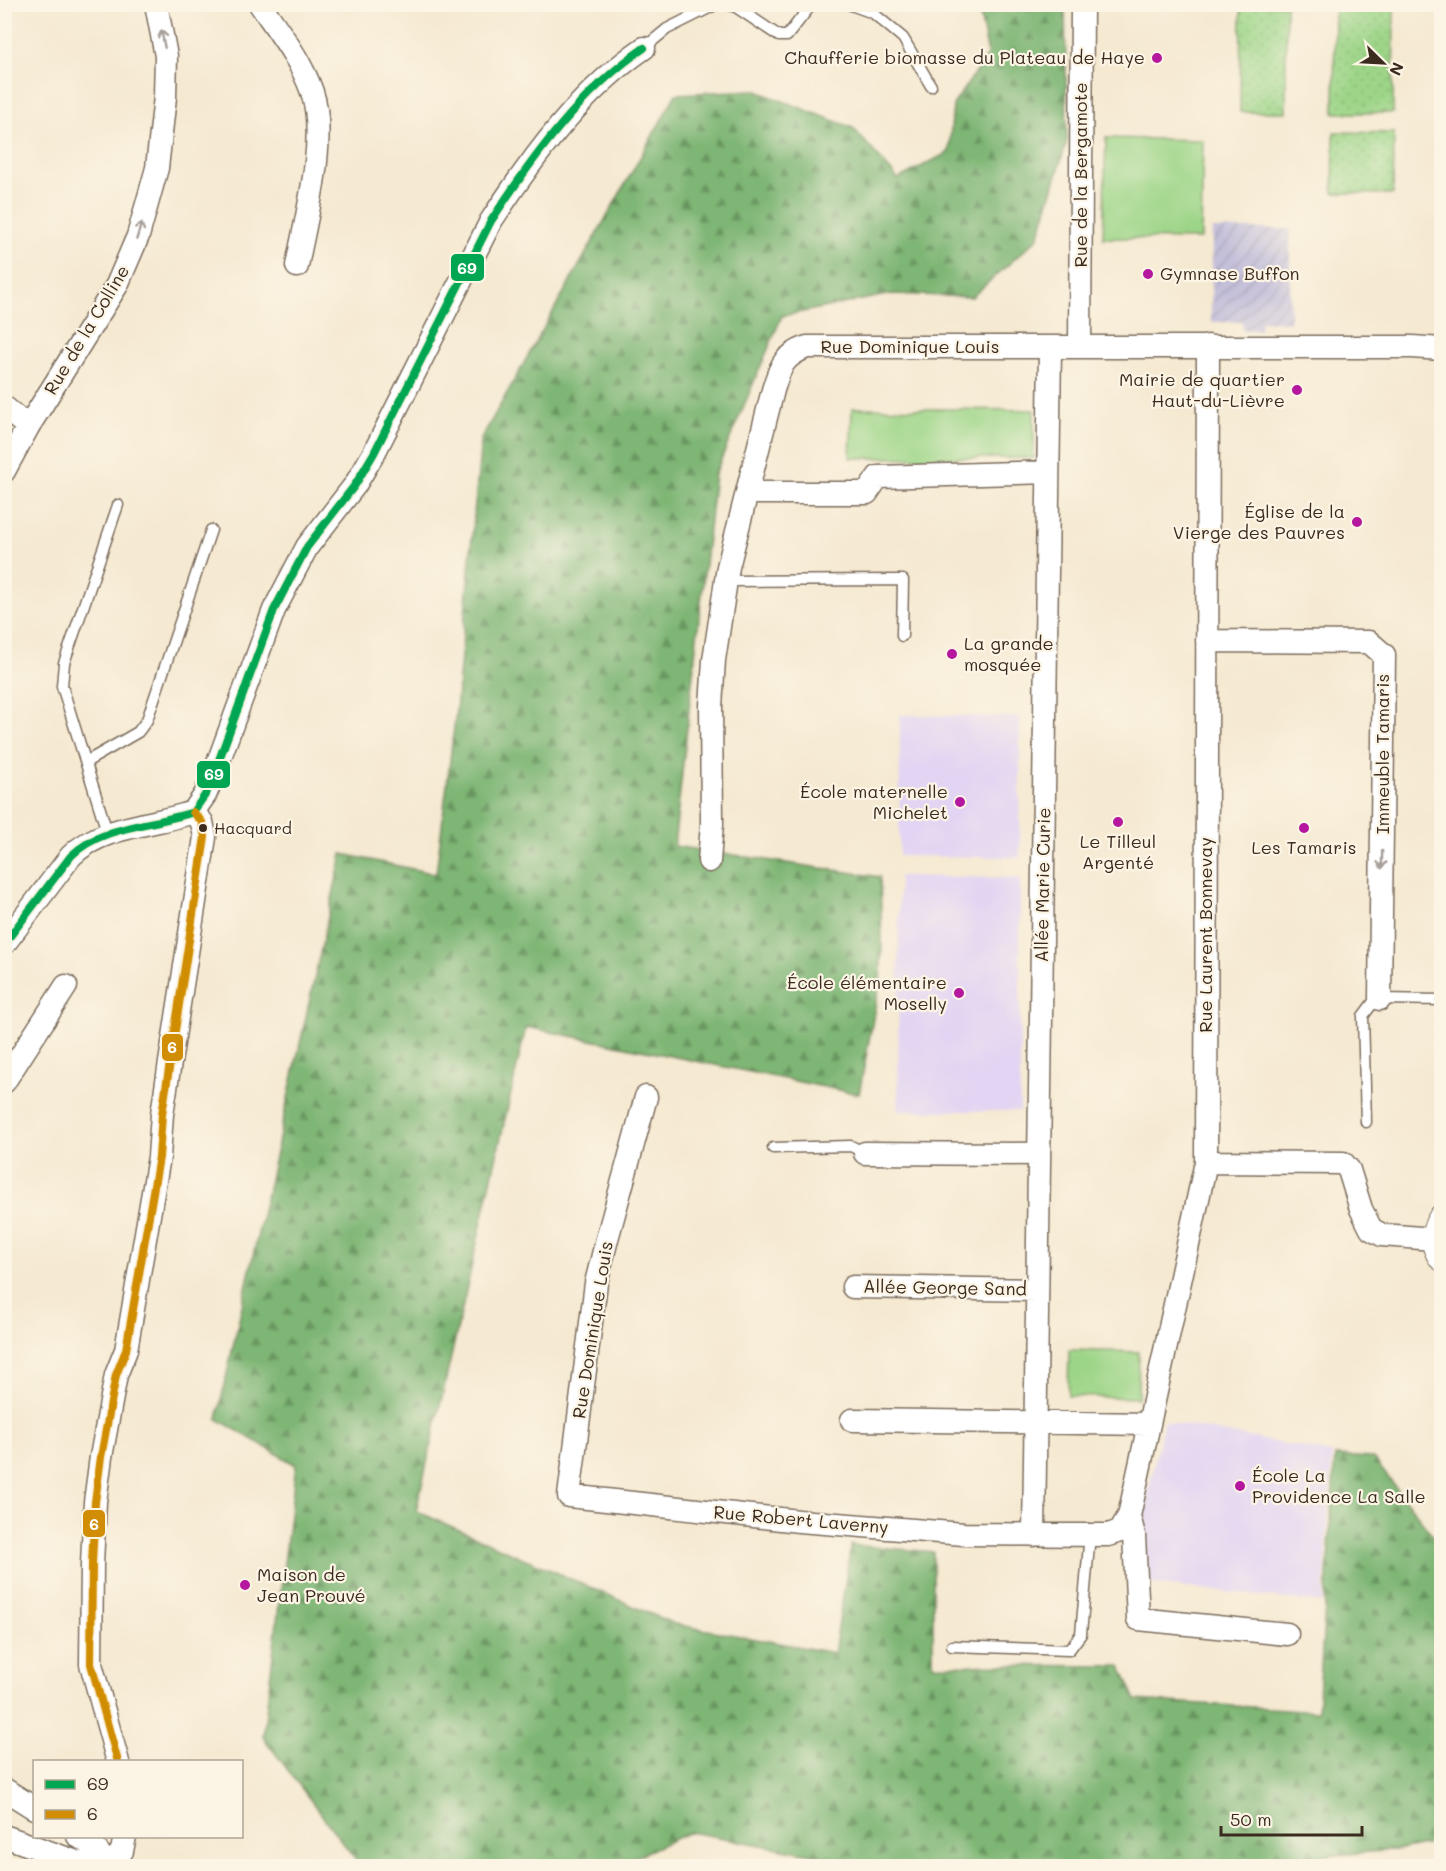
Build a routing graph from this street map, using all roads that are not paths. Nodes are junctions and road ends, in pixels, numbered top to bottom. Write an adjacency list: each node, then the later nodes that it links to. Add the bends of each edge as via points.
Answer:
1 (156, 4): 16 (street, Rue de la Colline, one-way to 1, via 117,285 138,236 157,168 165,97 166,56)
2 (260, 4): 10 (street, via 302,70 319,123)
3 (717, 4): 8 (lane, via 667,29)
4 (727, 4): 5 (lane, via 778,36 787,36)
5 (812, 4)
6 (848, 4): 9 (lane, via 873,13 903,38)
7 (1082, 4): 11 (street, Rue de la Bergamote)
8 (644, 48): 26 (street, via 600,82 569,115 491,221 374,453 294,569 267,628 212,779)
9 (931, 86)
10 (297, 266)
11 (1080, 346): 12 (street, Rue Dominique Louis); 13 (street, Rue Dominique Louis)
12 (1208, 346): 14 (street, Rue Dominique Louis); 24 (street, Rue Laurent Bonnevay)
13 (1050, 347): 18 (street, Allée Marie Curie); 19 (street, Rue Dominique Louis, via 807,346 796,351 784,361 777,376)
14 (1442, 350)
15 (4, 407): 16 (street)
16 (28, 428): 17 (street, Rue de la Colline)
17 (4, 471)
18 (1048, 472): 19 (street, via 878,477 867,493); 38 (street, Allée Marie Curie)
19 (747, 493): 22 (street, Rue Dominique Louis)
20 (118, 505): 25 (lane, via 64,663 62,686)
21 (211, 530): 25 (lane, via 147,720 138,732)
22 (726, 581): 23 (lane, via 903,580); 28 (street, Rue Dominique Louis, via 714,660)
23 (902, 636)
24 (1207, 641): 31 (street, Immeuble Tamaris, one-way to 31, via 1369,642 1384,655); 39 (street, Rue Laurent Bonnevay)
25 (86, 762): 27 (lane)
26 (192, 812): 27 (street); 52 (street, via 202,822 205,837 162,1114 159,1156 126,1350 116,1375 101,1457 96,1502 91,1664)
27 (108, 835): 29 (street, via 87,843 70,856)
28 (709, 861)
29 (4, 945)
30 (66, 986): 33 (street)
31 (1380, 999): 32 (lane); 35 (lane, via 1363,1016)
32 (1442, 1000)
33 (4, 1082)
34 (646, 1097): 46 (street, Rue Dominique Louis, via 597,1283)
35 (1366, 1122)
36 (773, 1148): 37 (lane, via 851,1146)
37 (864, 1153): 38 (street)
38 (1039, 1154): 42 (street, Allée Marie Curie)
39 (1206, 1162): 40 (street, via 1343,1163 1371,1229 1382,1235); 45 (street, Rue Laurent Bonnevay)
40 (1439, 1238)
41 (854, 1287): 42 (street, Allée George Sand)
42 (1037, 1290): 44 (street, Allée Marie Curie)
43 (852, 1420): 44 (street)
44 (1036, 1422): 45 (street); 49 (street, Allée Marie Curie)
45 (1149, 1424): 47 (street, Rue Laurent Bonnevay)
46 (568, 1496): 49 (street, Rue Robert Laverny, via 810,1522 964,1534)
47 (1129, 1516): 48 (street, Rue Robert Laverny, via 1120,1531); 50 (street, via 1134,1534 1138,1619)
48 (1090, 1534): 49 (street, Rue Robert Laverny); 51 (lane, via 1081,1634 1069,1650)
49 (1034, 1535)
50 (1287, 1634)
51 (952, 1646)
52 (118, 1760)
53 (4, 1789): 54 (street)
54 (33, 1807)
55 (4, 1836): 58 (street)
56 (81, 1838): 59 (street)
57 (125, 1838): 59 (street, via 122,1851)
58 (88, 1866)
59 (110, 1866)

